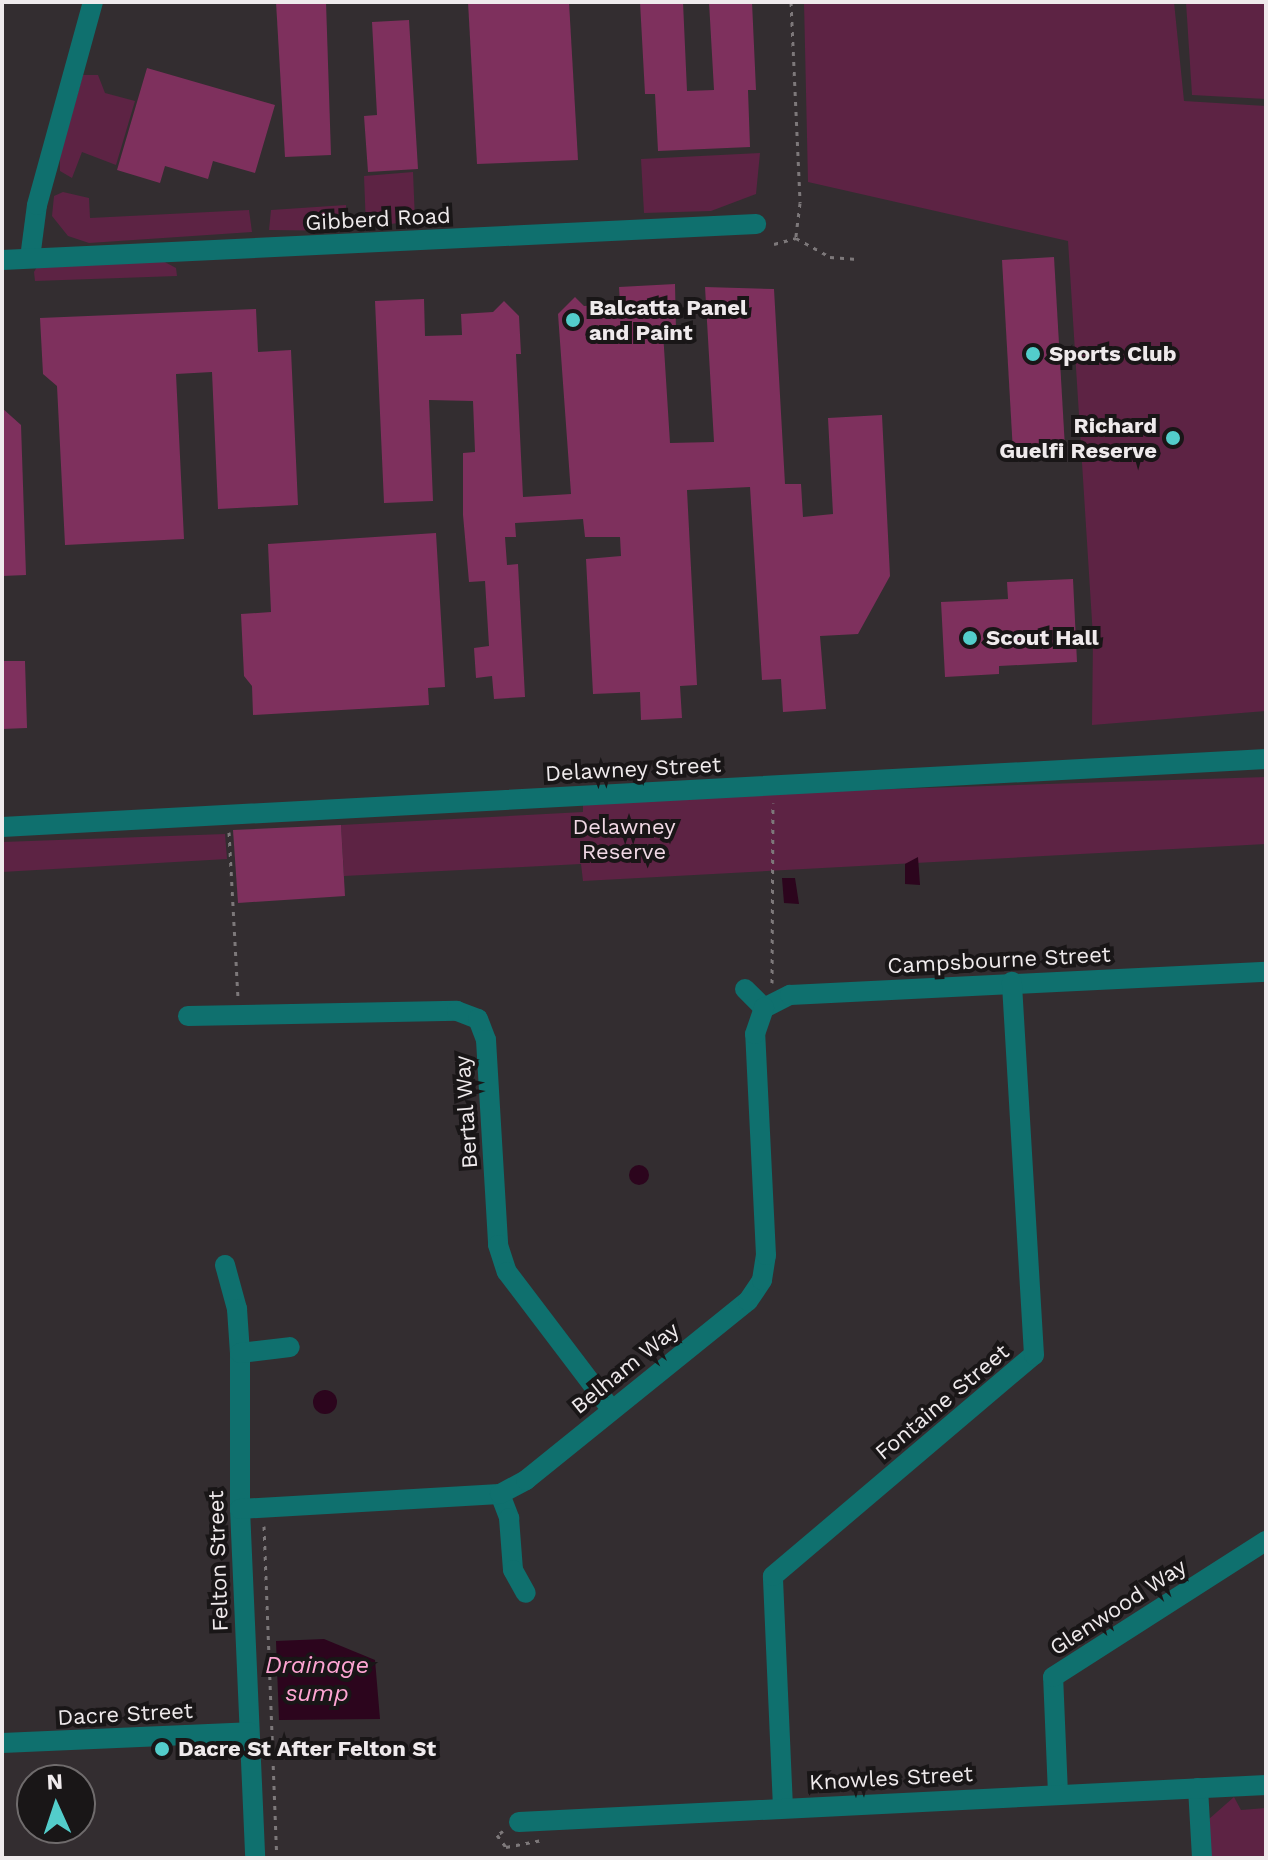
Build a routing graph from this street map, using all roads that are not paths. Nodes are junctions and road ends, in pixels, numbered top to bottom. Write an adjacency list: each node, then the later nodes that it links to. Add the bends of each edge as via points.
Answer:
1 (93, 2): 3 (street, via 37,205)
2 (756, 224): 3 (street, Gibberd Road)
3 (30, 258): 4 (street, Gibberd Road)
4 (2, 260)
5 (1266, 759): 6 (street, Delawney Street)
6 (2, 827)
7 (1266, 972): 8 (street, Campsbourne Street)
8 (1012, 982): 10 (street, Campsbourne Street, via 790,995); 25 (street, Fontaine Street, via 1034,1355 773,1576)
9 (745, 989): 10 (street)
10 (770, 1005): 15 (street, Belham Way, via 755,1034 766,1255 762,1280 748,1301)
11 (188, 1016): 15 (street, Bertal Way, via 457,1011 478,1019 486,1040 498,1245 507,1272)
12 (225, 1265): 14 (street, Felton Street, via 237,1309)
13 (290, 1347): 14 (street)
14 (240, 1353): 17 (street, Felton Street)
15 (611, 1409): 16 (street, Belham Way, via 526,1480)
16 (500, 1494): 17 (street, Belham Way); 19 (street, via 509,1518 513,1570)
17 (240, 1509): 20 (street, Felton Street)
18 (1266, 1541): 24 (street, Glenwood Way, via 1053,1677)
19 (526, 1593)
20 (249, 1732): 21 (street, Dacre Street); 27 (street, Felton Street)
21 (2, 1743)
22 (1266, 1785): 23 (street, Knowles Street)
23 (1198, 1788): 24 (street, Knowles Street); 28 (street)
24 (1058, 1794): 25 (street, Knowles Street)
25 (783, 1808): 26 (street, Knowles Street)
26 (519, 1822)
27 (255, 1858)
28 (1202, 1858)

